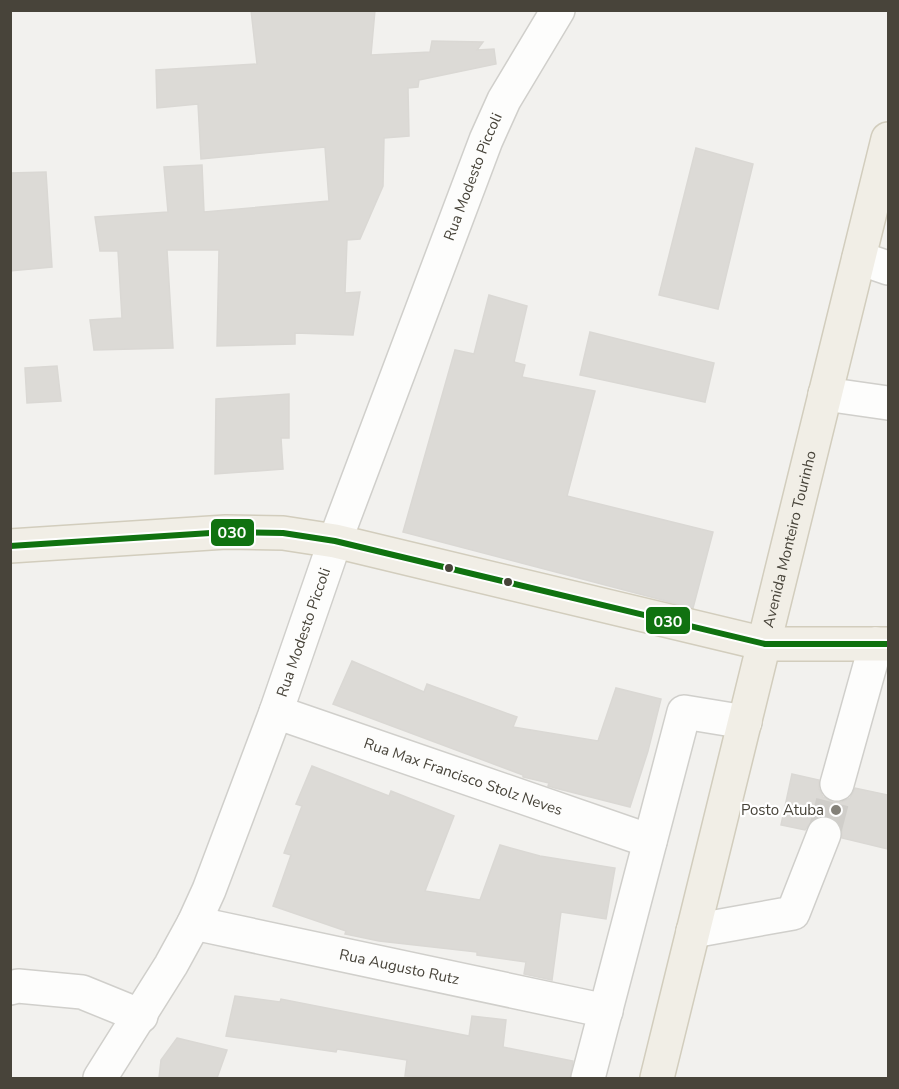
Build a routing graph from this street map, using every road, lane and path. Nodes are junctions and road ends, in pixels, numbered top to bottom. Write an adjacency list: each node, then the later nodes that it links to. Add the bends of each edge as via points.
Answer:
1 (558, 10): 6 (street, Rua Modesto Piccoli, via 504,100 486,140)
2 (888, 139): 3 (main road, Avenida Monteiro Tourinho)
3 (874, 263): 4 (main road, Avenida Monteiro Tourinho)
4 (825, 394): 5 (street); 8 (main road, Avenida Monteiro Tourinho)
5 (888, 403)
6 (335, 541): 7 (main road, via 283,533 226,532); 8 (main road); 10 (street, Rua Modesto Piccoli)
7 (10, 546)
8 (765, 644): 9 (main road); 11 (main road, Avenida Monteiro Tourinho)
9 (882, 644): 12 (street)
10 (276, 712): 14 (street, Rua Max Francisco Stolz Neves); 15 (street, Rua Modesto Piccoli)
11 (745, 722): 14 (street, via 684,712); 16 (main road, Avenida Monteiro Tourinho)
12 (837, 784)
13 (824, 834): 16 (street, via 793,913)
14 (650, 841): 18 (street)
15 (194, 923): 18 (street, Rua Augusto Rutz); 19 (street, Rua Modesto Piccoli)
16 (693, 931): 22 (main road, Avenida Monteiro Tourinho)
17 (10, 988): 19 (street, via 82,992)
18 (606, 1011): 21 (street)
19 (141, 1016): 20 (street, Rua Modesto Piccoli)
20 (100, 1078)
21 (588, 1078)
22 (657, 1078)

